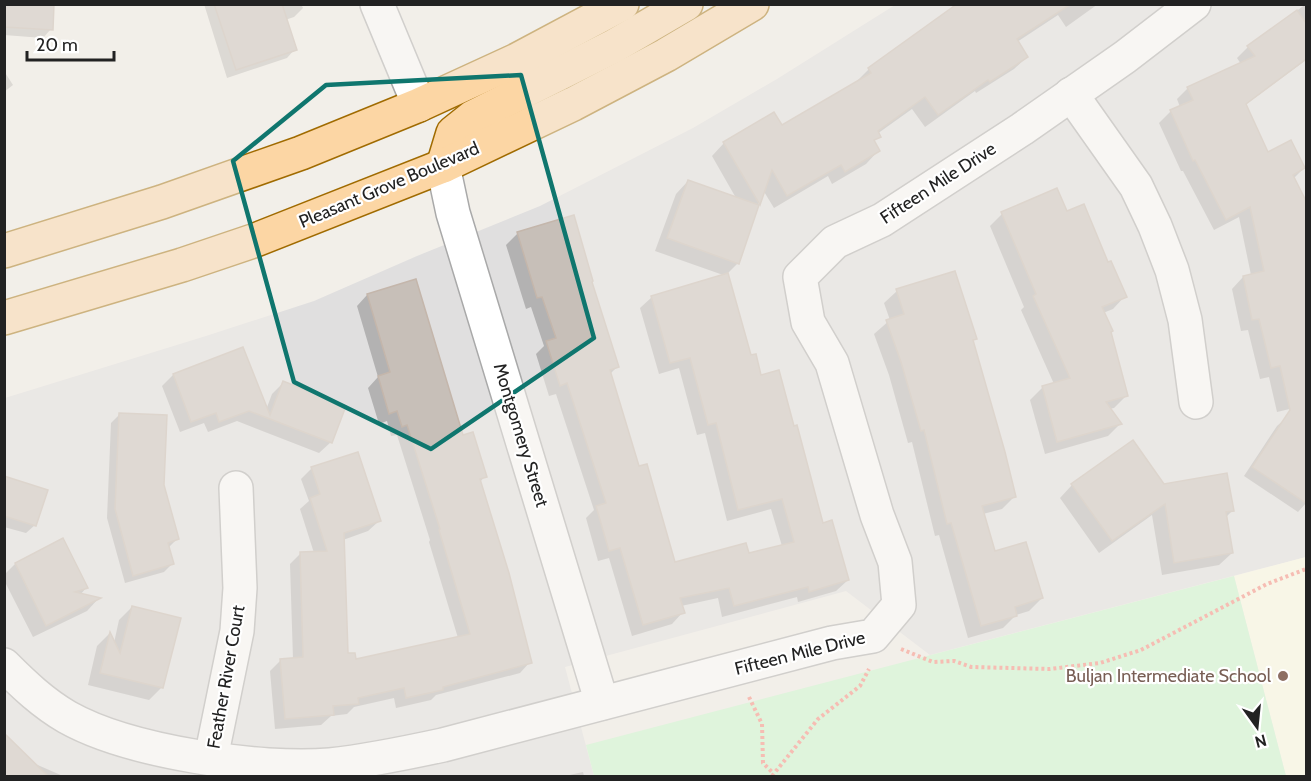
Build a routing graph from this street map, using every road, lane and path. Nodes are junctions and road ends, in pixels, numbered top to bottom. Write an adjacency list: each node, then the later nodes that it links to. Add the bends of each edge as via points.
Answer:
1 (377, 4): 7 (street)
2 (622, 4): 7 (main road, via 517,60)
3 (686, 4): 8 (main road, via 614,46 473,117 453,133)
4 (752, 4): 8 (main road, Pleasant Grove Boulevard, via 573,104)
5 (1194, 4): 6 (street, Fifteen Mile Drive)
6 (1071, 94): 11 (street, via 1136,186 1155,226 1185,320); 14 (street, Fifteen Mile Drive, via 882,220 835,242 800,277 808,322 832,363 895,562 899,605)
7 (419, 105): 9 (main road, via 173,199)
8 (442, 166): 10 (main road, Pleasant Grove Boulevard, via 253,241); 17 (street, Montgomery Street)
9 (4, 251)
10 (4, 318)
11 (1196, 402)
12 (236, 488): 18 (street, Feather River Court, via 240,588 237,631)
13 (1306, 569): 14 (path, via 1267,584 1142,650 1100,663 1050,669 971,667 954,661 933,662)
14 (873, 636): 16 (street, Fifteen Mile Drive); 19 (path, via 871,666 860,686 818,719)
15 (4, 665): 18 (street, Fifteen Mile Drive, via 29,691 68,718 114,736)
16 (739, 667): 17 (street, Fifteen Mile Drive); 19 (path, via 762,724 763,763)
17 (602, 703): 18 (street, Fifteen Mile Drive, via 375,759 329,765 267,765)
18 (211, 758)
19 (773, 775)

